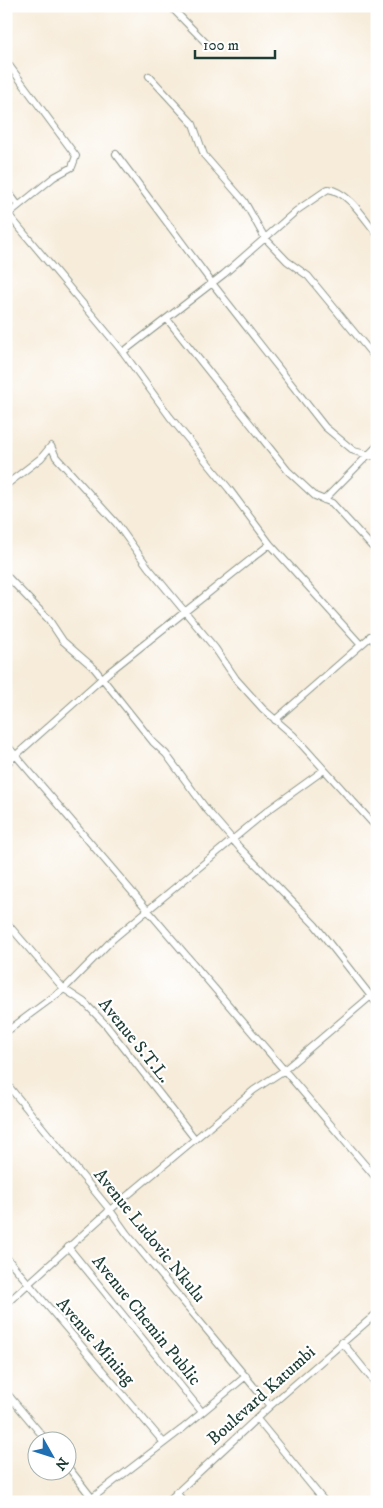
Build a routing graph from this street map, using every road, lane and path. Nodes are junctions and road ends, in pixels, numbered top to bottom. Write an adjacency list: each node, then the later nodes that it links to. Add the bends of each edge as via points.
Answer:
1 (170, 6): 4 (street)
2 (372, 6): 3 (street)
3 (377, 9)
4 (208, 45)
5 (6, 61): 9 (street, via 76,156 72,167)
6 (149, 76): 12 (street, via 193,124 204,155 244,201)
7 (116, 154): 13 (street)
8 (6, 189): 9 (street)
9 (18, 205): 10 (street)
10 (7, 215): 15 (street)
11 (377, 234): 12 (street, via 348,199 328,188)
12 (265, 238): 13 (street); 16 (street, via 287,261 308,276)
13 (212, 283): 14 (street); 18 (street, via 325,427 354,451)
14 (167, 319): 15 (street); 21 (street, via 288,471 307,490)
15 (123, 352): 22 (street)
16 (377, 360)
17 (377, 446): 18 (street)
18 (366, 455): 19 (street); 21 (street)
19 (377, 457)
20 (6, 485): 25 (street, via 41,458 51,446 56,456 117,524)
21 (324, 500): 23 (street, via 341,512)
22 (270, 544): 25 (street); 28 (street)
23 (377, 552)
24 (6, 574): 30 (street, via 49,620 63,641)
25 (184, 612): 30 (street); 31 (street, via 236,679)
26 (377, 631): 27 (street)
27 (370, 636): 28 (street); 29 (street)
28 (360, 644): 31 (street)
29 (377, 644)
30 (102, 679): 33 (street); 37 (street, via 166,754)
31 (275, 720): 35 (street)
32 (6, 744): 33 (street)
33 (16, 755): 34 (street); 38 (street)
34 (6, 764)
35 (324, 770): 36 (street); 37 (street)
36 (377, 828)
37 (232, 840): 38 (street); 41 (street, via 315,925)
38 (147, 910): 40 (street, via 113,938); 44 (street)
39 (6, 922): 40 (street, Avenue S.T.L.)
40 (64, 989): 43 (street); 46 (street, Avenue S.T.L., via 84,1002 106,1025)
41 (371, 996): 42 (street); 44 (street)
42 (377, 1004)
43 (6, 1032)
44 (283, 1071): 46 (street, via 254,1090); 47 (street)
45 (6, 1083): 48 (street, Avenue Ludovic Nkulu)
46 (195, 1140): 48 (street)
47 (377, 1179)
48 (110, 1210): 49 (street); 55 (street, Avenue Ludovic Nkulu)
49 (68, 1247): 51 (street); 59 (street, Avenue Chemin Public)
50 (6, 1257): 51 (street, Avenue Mining)
51 (28, 1285): 52 (street); 62 (street, Avenue Mining)
52 (6, 1304)
53 (377, 1314): 54 (street, Boulevard Katumbi)
54 (342, 1342): 56 (street); 58 (street, Boulevard Katumbi)
55 (246, 1376): 58 (street, Avenue Ludovic Nkulu); 59 (street)
56 (377, 1386)
57 (6, 1392): 61 (street)
58 (270, 1406): 60 (street, Boulevard Katumbi)
59 (202, 1412): 62 (street)
60 (257, 1419): 64 (street, Boulevard Katumbi); 68 (street)
61 (38, 1430)
62 (164, 1444): 65 (street)
63 (76, 1480): 65 (street)
64 (176, 1492): 66 (street, Boulevard Katumbi); 67 (street)
65 (90, 1500)
66 (167, 1502)
67 (184, 1502)
68 (325, 1502)

